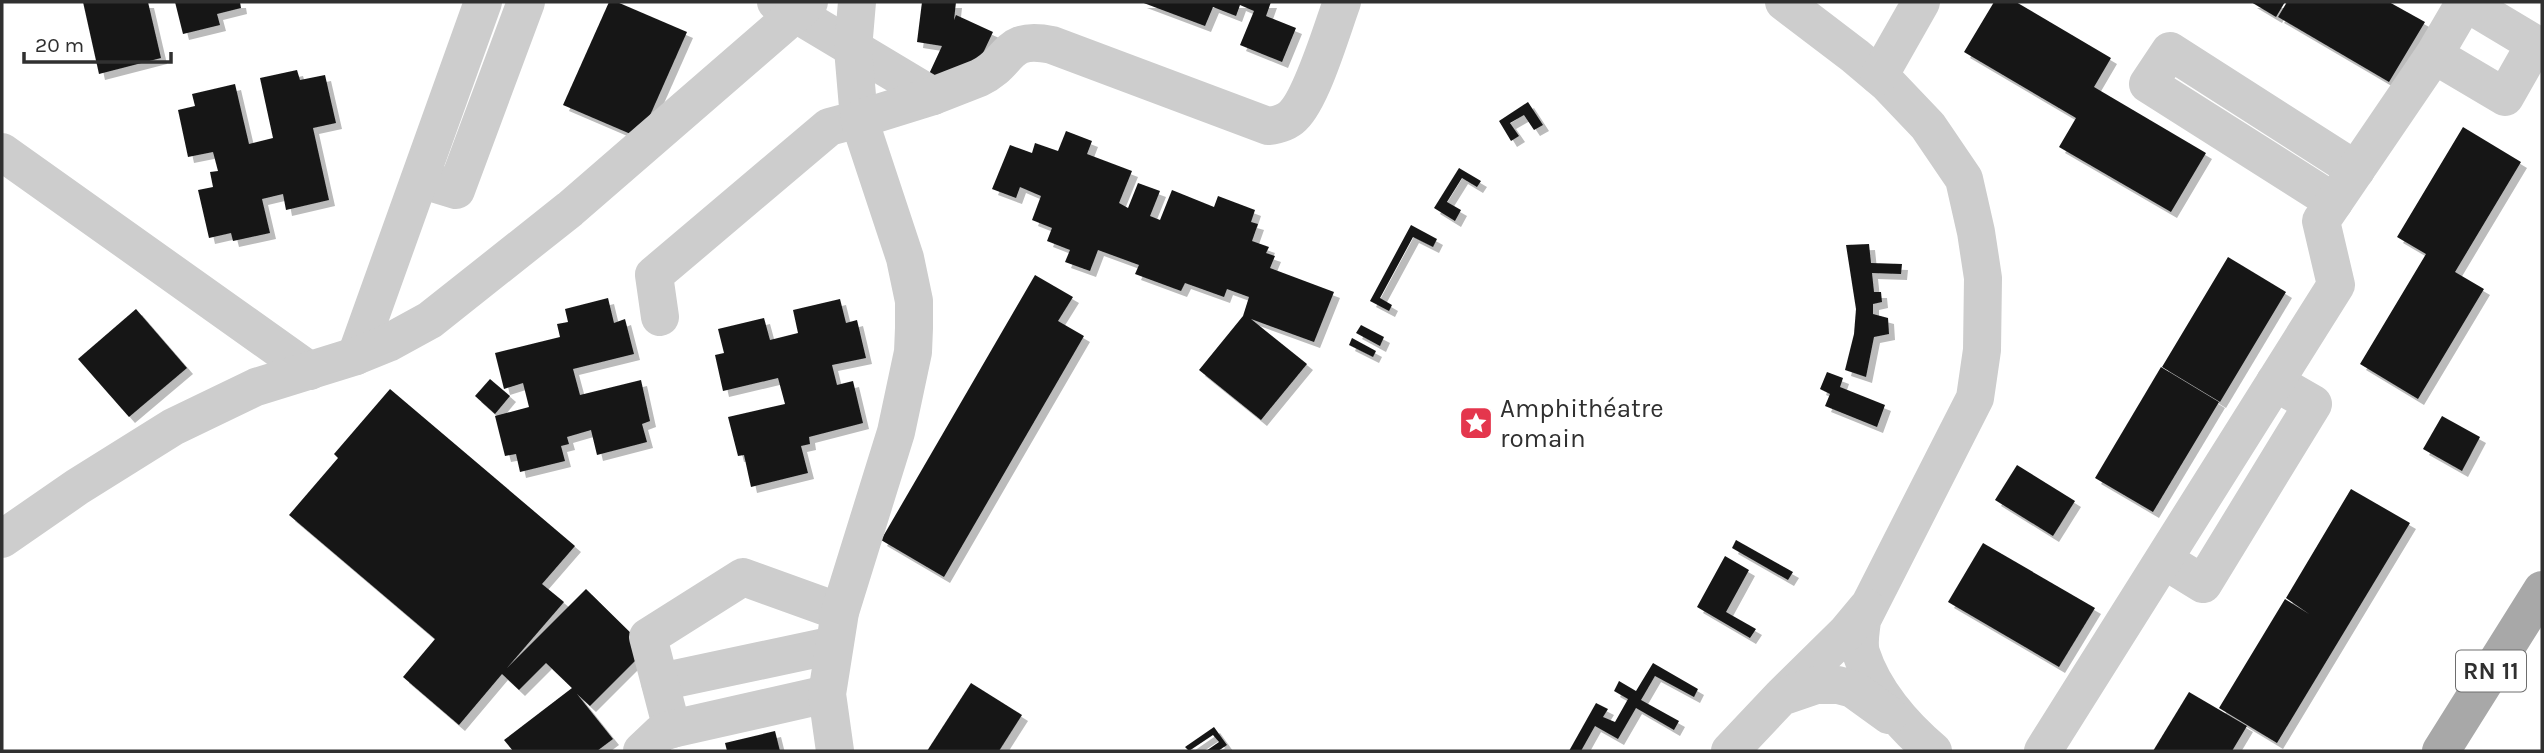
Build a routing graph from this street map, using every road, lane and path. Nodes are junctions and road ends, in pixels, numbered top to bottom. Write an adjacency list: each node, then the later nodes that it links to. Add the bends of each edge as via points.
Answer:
1 (483, 2): 15 (street)
2 (526, 2): 15 (street, via 456,190)
3 (857, 2): 8 (street)
4 (1342, 2): 11 (street, via 1303,103 1292,117 1276,125 1268,126 1052,45 1033,42 1016,46 986,75)
5 (1784, 2): 10 (street)
6 (1921, 2): 10 (street)
7 (793, 6): 8 (street); 18 (street, via 570,209 430,320)
8 (853, 49): 11 (street); 12 (street)
9 (2434, 55): 14 (street)
10 (1878, 76): 22 (street, via 1928,126 1964,179 1983,278 1984,316 1975,398)
11 (933, 96): 12 (street)
12 (859, 119): 17 (street, via 829,127 654,275); 23 (street, via 905,258 914,302 913,352 895,432)
13 (2, 152): 19 (street)
14 (2356, 170): 16 (street); 16 (street, via 2170,51 2148,84)
15 (420, 179): 18 (street)
16 (2334, 202): 32 (street, via 2321,221 2336,285)
17 (660, 317)
18 (356, 356): 19 (street)
19 (310, 371): 20 (street, via 256,387 173,427)
20 (2, 539)
21 (2542, 590): 24 (main road, RN 11)
22 (1870, 604): 27 (street); 29 (street, via 1862,620 1861,651 1879,691)
23 (837, 629): 25 (street); 25 (street, via 743,578 648,637); 26 (street)
24 (2532, 629): 33 (main road, RN 11)
25 (660, 682): 28 (street)
26 (827, 694): 28 (street); 30 (street)
27 (1781, 697): 29 (street, via 1816,685 1838,685 1868,699); 31 (street)
28 (657, 740)
29 (1923, 743)
30 (835, 751)
31 (1730, 751)
32 (2043, 751)
33 (2441, 751)

